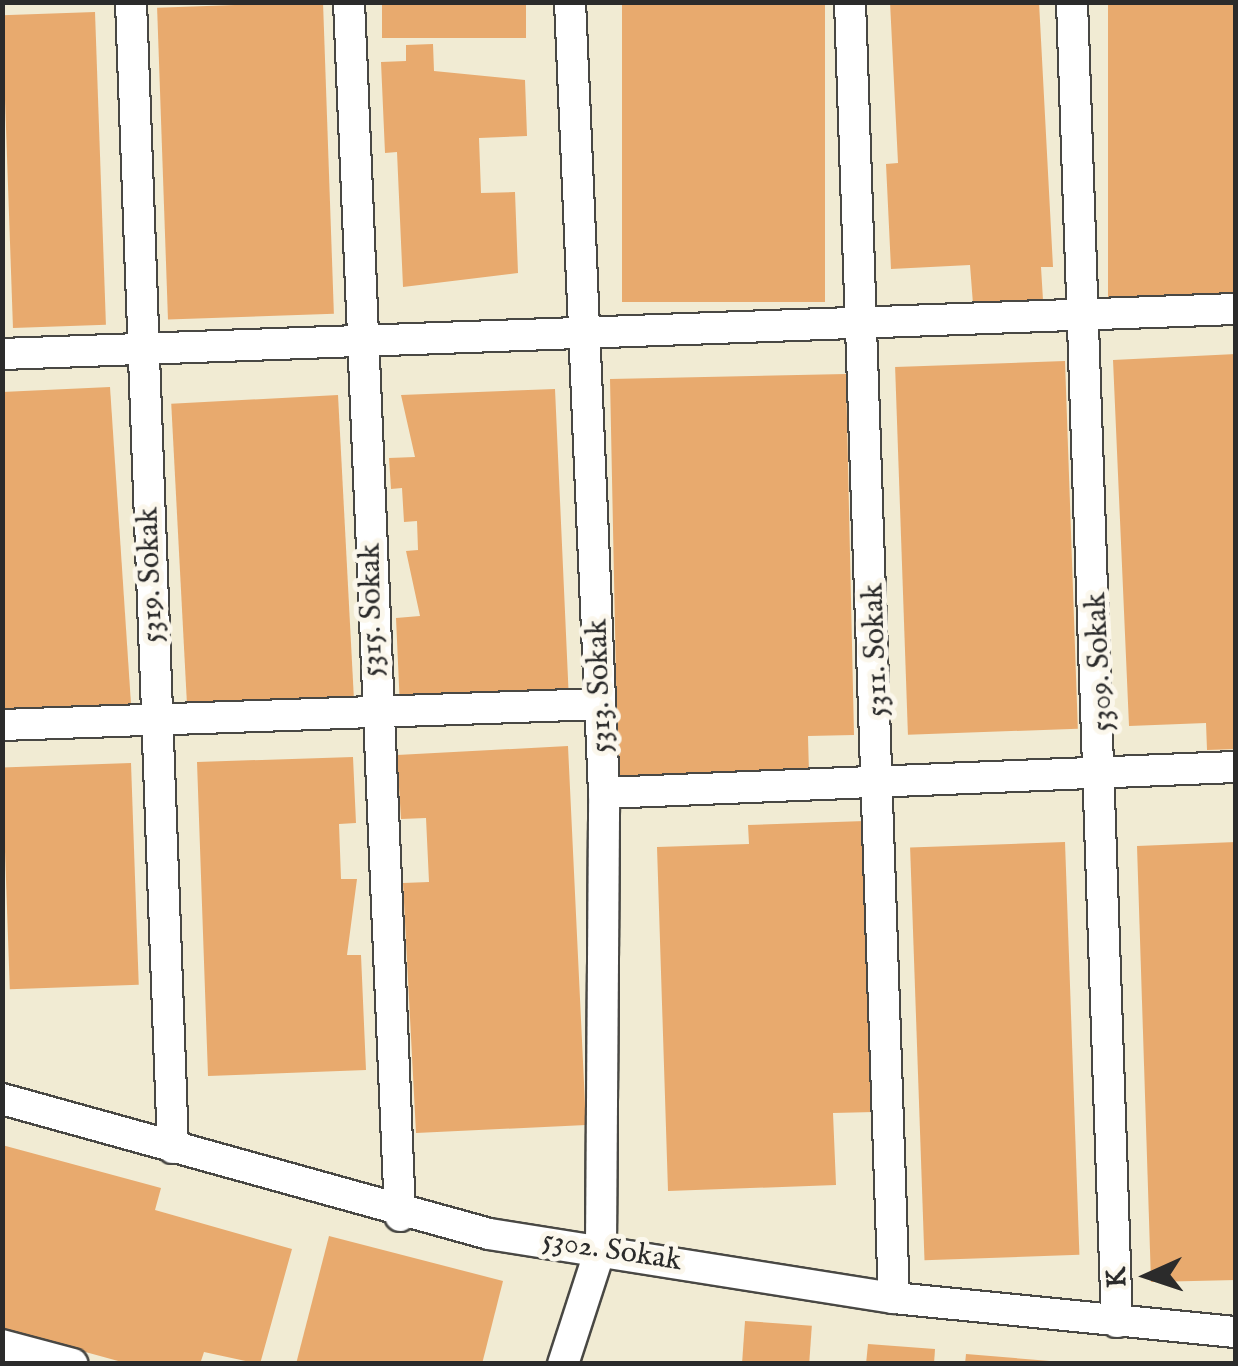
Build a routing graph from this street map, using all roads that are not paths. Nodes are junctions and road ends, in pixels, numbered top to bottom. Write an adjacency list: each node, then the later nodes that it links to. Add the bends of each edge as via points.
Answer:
1 (130, 2): 11 (street, 5319. Sokak)
2 (349, 2): 10 (street, 5315. Sokak)
3 (570, 2): 9 (street, 5313. Sokak)
4 (850, 2): 8 (street, 5311. Sokak)
5 (1072, 2): 7 (street, 5309. Sokak)
6 (1236, 308): 7 (street)
7 (1085, 318): 8 (street); 18 (street, 5309. Sokak)
8 (866, 320): 9 (street); 19 (street, 5311. Sokak)
9 (586, 338): 10 (street); 13 (street, 5313. Sokak)
10 (365, 341): 11 (street); 14 (street, 5315. Sokak)
11 (143, 350): 12 (street); 15 (street, 5319. Sokak)
12 (2, 354)
13 (600, 704): 14 (street); 20 (street, 5313. Sokak)
14 (374, 713): 15 (street); 23 (street, 5315. Sokak)
15 (157, 720): 16 (street); 22 (street, 5319. Sokak)
16 (2, 725)
17 (1236, 768): 18 (street)
18 (1105, 775): 19 (street); 26 (street, 5309. Sokak)
19 (880, 783): 20 (street); 25 (street, 5311. Sokak)
20 (604, 793): 24 (street, 5313. Sokak)
21 (2, 1099): 22 (street, 5302. Sokak)
22 (173, 1148): 23 (street, 5302. Sokak)
23 (400, 1216): 24 (street, 5302. Sokak)
24 (601, 1247): 25 (street, 5302. Sokak); 30 (street, 5313. Sokak)
25 (894, 1298): 26 (street, 5302. Sokak)
26 (1117, 1322): 27 (street, 5302. Sokak)
27 (1236, 1332)
28 (2, 1345): 29 (street)
29 (73, 1364)
30 (563, 1364)

